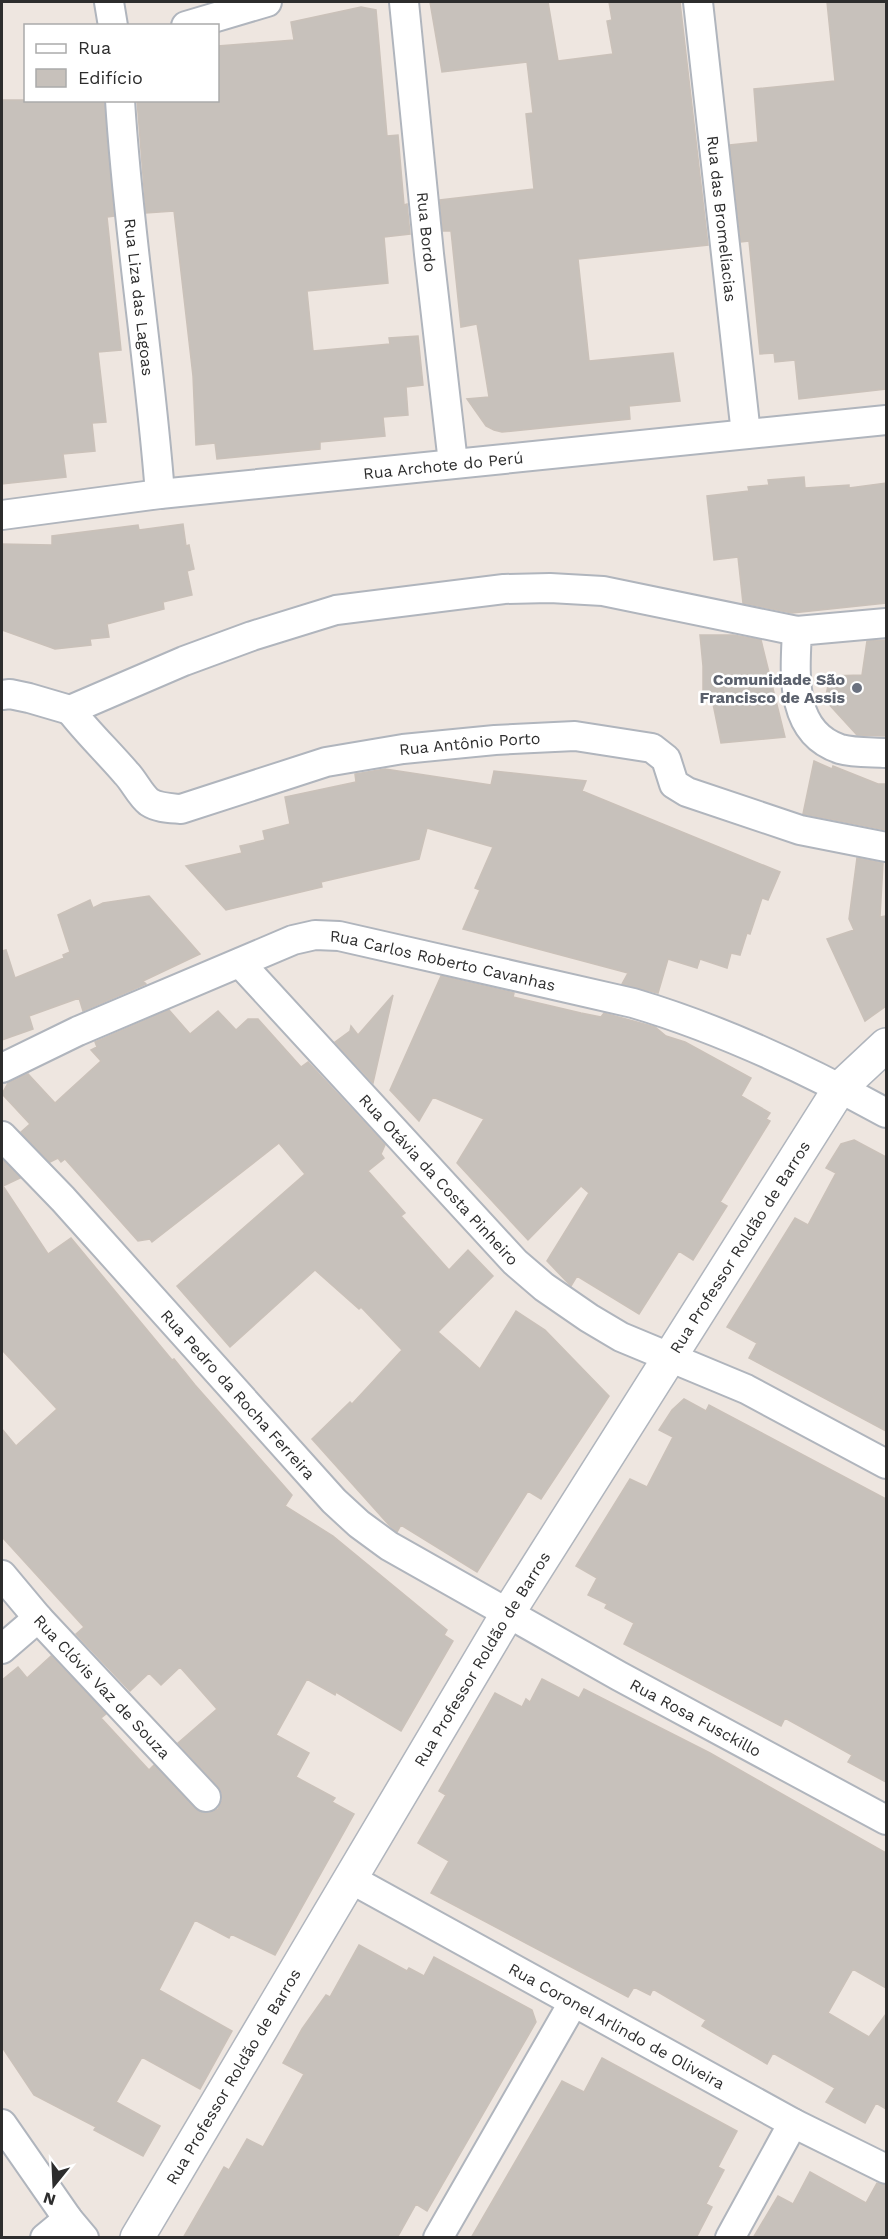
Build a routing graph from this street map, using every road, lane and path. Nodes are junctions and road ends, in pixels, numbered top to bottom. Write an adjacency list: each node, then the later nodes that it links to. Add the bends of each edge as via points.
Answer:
1 (109, 2): 5 (street)
2 (267, 2): 6 (street)
3 (404, 2): 10 (street, Rua Bordo)
4 (698, 2): 9 (street, Rua das Bromelíacias)
5 (113, 24)
6 (193, 24)
7 (120, 102): 11 (street, Rua Liza das Lagoas)
8 (886, 420): 9 (street, Rua Archote do Perú)
9 (746, 434): 10 (street, Rua Archote do Perú)
10 (453, 463): 11 (street, Rua Archote do Perú)
11 (160, 494): 12 (street, Rua Archote do Perú)
12 (2, 515)
13 (886, 623): 14 (street)
14 (797, 631): 16 (street, via 603,591 504,589 336,610 184,661); 17 (street, via 799,706 805,722 825,742 841,749)
15 (2, 695): 16 (street)
16 (70, 710): 18 (street, Rua Antônio Porto, via 147,800 165,807 181,809 337,760 403,749 575,736 652,748 666,759 674,784 687,792 800,830)
17 (886, 753)
18 (886, 847)
19 (240, 963): 21 (street, Rua Carlos Roberto Cavanhas, via 78,1031); 22 (street, Rua Carlos Roberto Cavanhas, via 293,940 315,935 349,938 633,1002 700,1025); 25 (street, Rua Otávia da Costa Pinheiro, via 515,1262 589,1318)
20 (886, 1045): 22 (street, Rua Professor Roldão de Barros)
21 (2, 1068)
22 (840, 1088): 23 (street, Rua Carlos Roberto Cavanhas); 25 (street, Rua Professor Roldão de Barros)
23 (886, 1113)
24 (2, 1136): 28 (street, Rua Pedro da Rocha Ferreira, via 334,1501 389,1546)
25 (669, 1359): 26 (street, Rua Otávia da Costa Pinheiro, via 746,1389); 28 (street, Rua Professor Roldão de Barros)
26 (886, 1464)
27 (2, 1575): 29 (street, Rua Clóvis Vaz de Souza)
28 (508, 1612): 32 (street, Rua Rosa Fusckillo); 33 (street, Rua Professor Roldão de Barros)
29 (38, 1618): 30 (street); 31 (street, Rua Clóvis Vaz de Souza)
30 (2, 1649)
31 (206, 1797)
32 (886, 1820)
33 (349, 1878): 34 (street, Rua Coronel Arlindo de Oliveira); 40 (street, Rua Professor Roldão de Barros)
34 (573, 2003): 35 (street, Rua Coronel Arlindo de Oliveira); 41 (street)
35 (793, 2123): 37 (street, Rua Coronel Arlindo de Oliveira); 42 (street)
36 (2, 2124): 38 (street)
37 (886, 2169)
38 (76, 2228): 39 (street)
39 (45, 2238)
40 (137, 2238)
41 (438, 2238)
42 (730, 2238)

